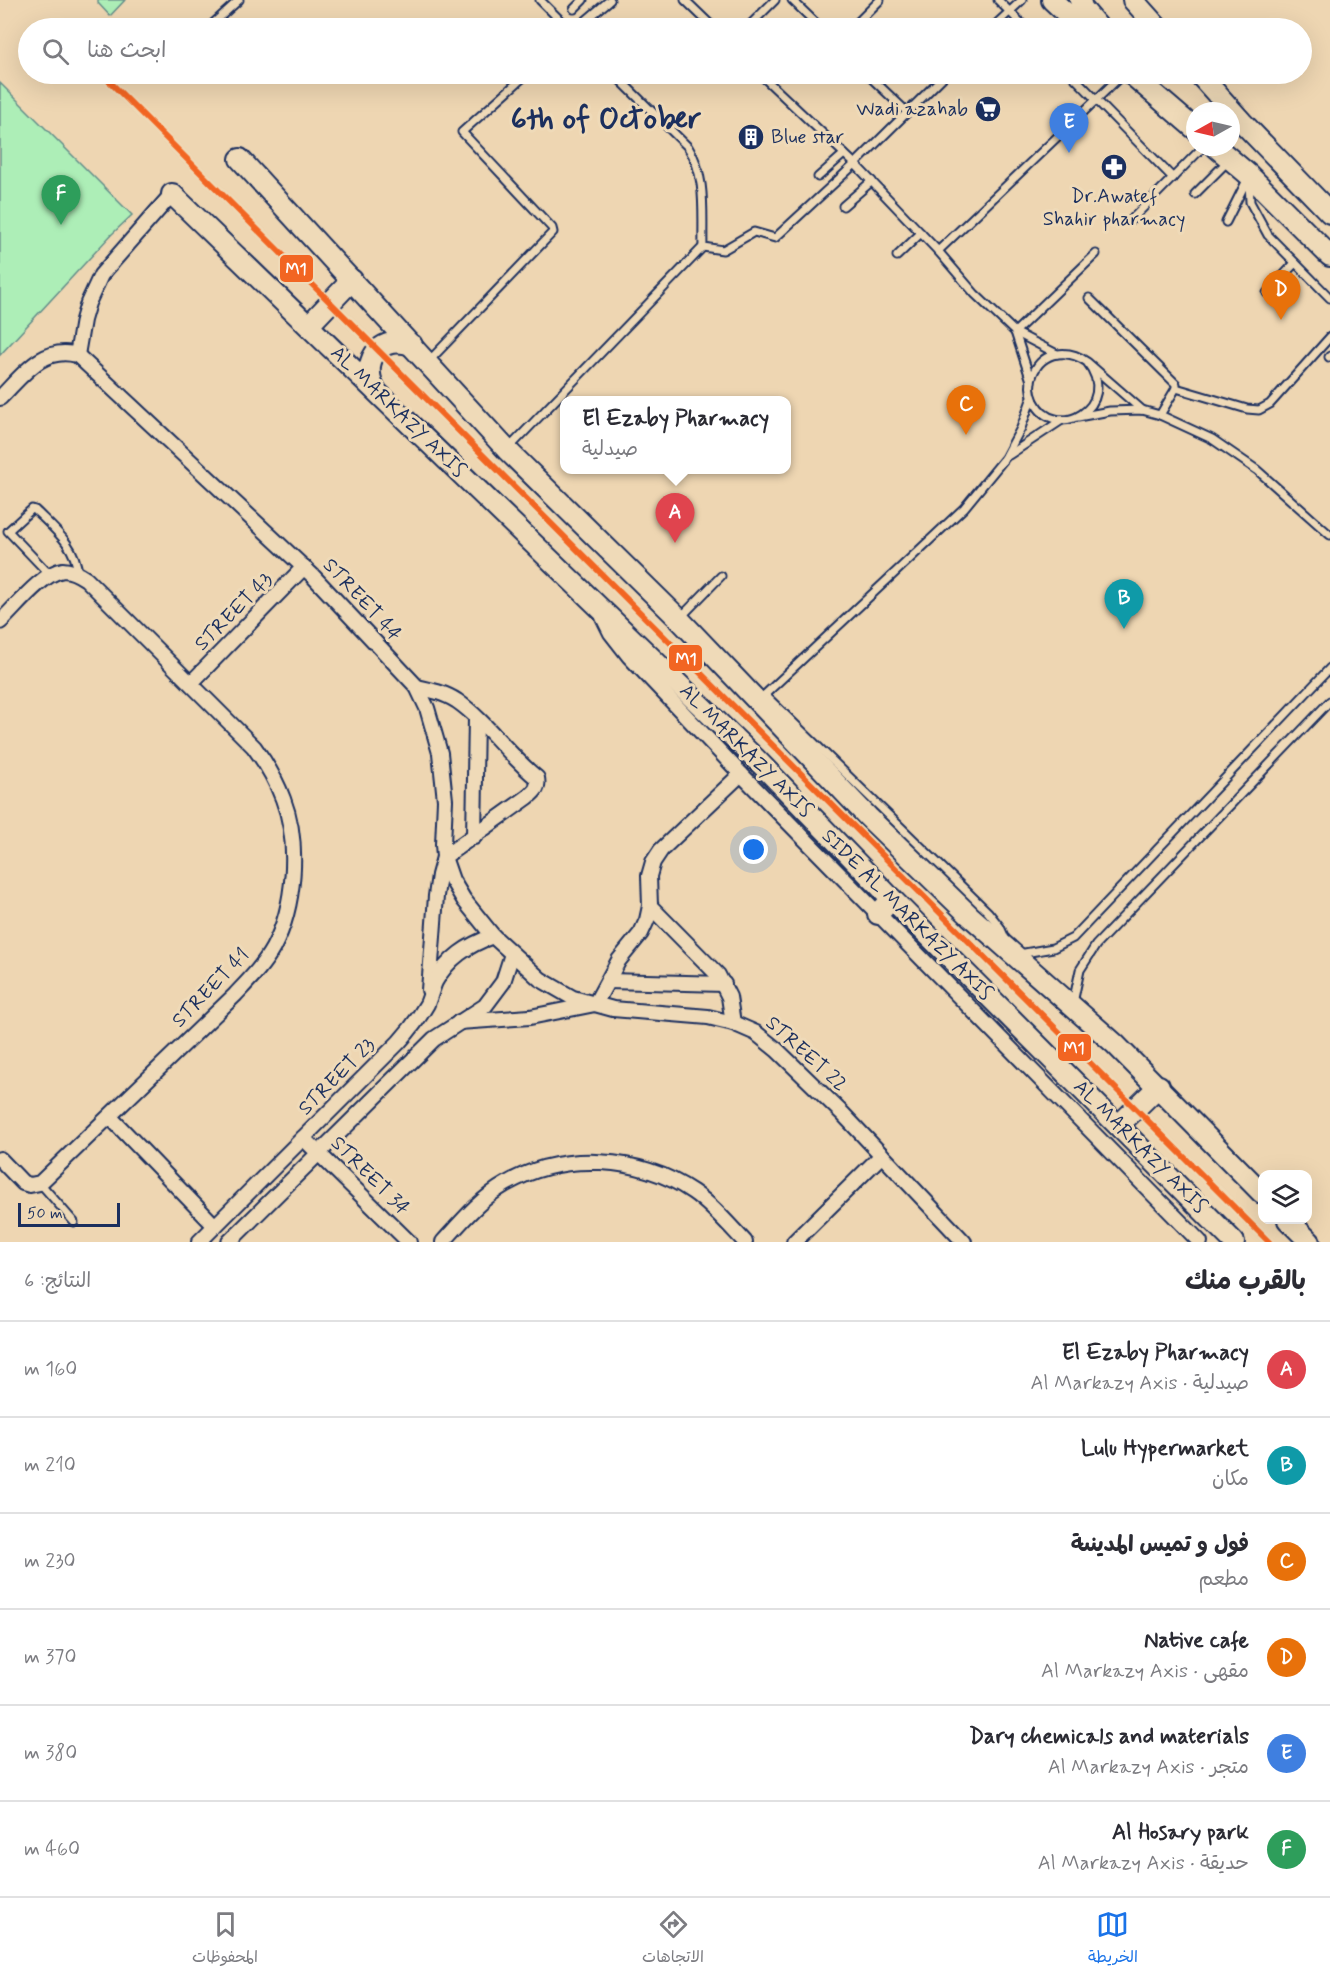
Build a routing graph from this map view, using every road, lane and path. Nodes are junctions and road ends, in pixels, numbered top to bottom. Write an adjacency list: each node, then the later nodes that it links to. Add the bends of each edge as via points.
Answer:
1 (239, 0): 16 (lane)
2 (540, 0): 17 (lane)
3 (583, 0): 14 (lane)
4 (610, 0): 18 (lane)
5 (685, 0): 19 (lane)
6 (775, 0): 20 (lane)
7 (792, 0): 21 (lane)
8 (880, 0): 22 (lane)
9 (998, 0): 15 (lane)
10 (1022, 0): 15 (lane)
11 (1052, 0): 25 (main road)
12 (1080, 0): 26 (main road)
13 (1133, 0): 27 (main road)
14 (574, 9)
15 (1010, 12): 23 (lane); 24 (lane)
16 (219, 18)
17 (558, 18)
18 (589, 18)
19 (704, 18)
20 (757, 18)
21 (811, 18)
22 (862, 18)
23 (1003, 18)
24 (1016, 18)
25 (1071, 18)
26 (1090, 18)
27 (1149, 18)
28 (516, 84): 73 (lane, via 462,132 553,232)
29 (624, 84): 57 (lane, via 694,156 700,177)
30 (770, 84): 40 (lane)
31 (878, 84): 38 (lane)
32 (936, 84): 38 (lane)
33 (1081, 84): 37 (lane)
34 (1113, 84): 37 (lane)
35 (1143, 84): 39 (main road)
36 (1207, 84): 53 (main road)
37 (1097, 100): 48 (lane); 58 (lane)
38 (907, 112): 45 (lane)
39 (1186, 121)
40 (844, 154): 45 (lane); 47 (lane)
41 (1194, 156): 48 (lane)
42 (1221, 156): 51 (lane)
43 (1226, 156): 46 (main road)
44 (240, 159): 63 (main road, AL MARKAZY AXIS)
45 (855, 164): 49 (lane); 57 (lane, via 775,238 754,232 723,250)
46 (1249, 176): 55 (lane); 61 (main road); 62 (lane, via 1250,202 1258,219)
47 (818, 177)
48 (1173, 178): 54 (lane)
49 (872, 181): 52 (lane); 56 (lane)
50 (172, 194): 67 (main road, AL MARKAZY AXIS); 72 (street, via 101,275 88,303)
51 (1195, 194)
52 (843, 206)
53 (1330, 213)
54 (1132, 219)
55 (1226, 222)
56 (921, 233): 58 (lane); 60 (lane)
57 (703, 247): 84 (lane)
58 (938, 251): 68 (lane)
59 (1096, 254): 68 (lane)
60 (897, 256)
61 (1330, 256)
62 (1295, 263): 64 (lane); 66 (lane)
63 (352, 280): 67 (main road); 70 (main road, AL MARKAZY AXIS)
64 (1268, 293)
65 (1089, 298): 77 (lane, via 1174,381)
66 (1330, 298)
67 (309, 325): 76 (main road, AL MARKAZY AXIS)
68 (1015, 332): 71 (lane); 75 (lane)
69 (1330, 337): 77 (lane, via 1270,404 1259,410)
70 (412, 345): 73 (main road, AL MARKAZY AXIS); 76 (main road, via 394,342 377,351 369,368)
71 (1058, 354): 74 (lane, via 1073,354); 75 (lane, via 1043,360)
72 (77, 355): 79 (street, via 56,353 37,361); 87 (street, STREET 44)
73 (428, 362): 84 (main road, AL MARKAZY AXIS)
74 (1087, 362): 80 (lane); 82 (lane, via 1095,376 1097,392 1090,407)
75 (1031, 381): 78 (lane)
76 (373, 386): 91 (main road, AL MARKAZY AXIS)
77 (1176, 388): 81 (lane)
78 (1032, 397): 83 (lane, via 1040,410); 85 (lane)
79 (0, 398)
80 (1142, 410): 81 (lane); 82 (lane)
81 (1160, 415): 86 (lane, via 1212,439 1257,470)
82 (1078, 417): 83 (lane)
83 (1062, 420): 85 (lane)
84 (507, 450): 92 (main road, AL MARKAZY AXIS)
85 (1005, 458): 97 (lane, via 964,508)
86 (1330, 535)
87 (304, 567): 95 (street, STREET 43); 96 (street, STREET 44)
88 (78, 574): 89 (street, STREET 41, via 64,570); 89 (lane, via 69,544 35,510 29,510 8,531); 95 (street, STREET 41)
89 (50, 575): 93 (street)
90 (721, 576): 92 (lane)
91 (599, 606): 100 (street, SIDE AL MARKAZY AXIS, via 624,650); 103 (main road, AL MARKAZY AXIS, via 758,760)
92 (679, 619): 97 (main road, AL MARKAZY AXIS)
93 (0, 622)
94 (1330, 669): 107 (lane, via 1073,938 1053,948)
95 (191, 683): 117 (street, STREET 41, via 254,747 272,772 291,831 291,892 273,949 256,973)
96 (417, 687): 99 (street, via 455,700); 102 (street, STREET 44, via 440,753 445,800)
97 (761, 698): 107 (main road, AL MARKAZY AXIS, via 875,824)
98 (1330, 701): 113 (lane, via 1096,945 1080,970)
99 (476, 717): 101 (street); 101 (street, via 537,778 538,784 536,791)
100 (741, 774): 104 (street, via 653,862 649,876); 105 (street, SIDE AL MARKAZY AXIS)
101 (474, 837): 102 (street)
102 (444, 857): 106 (street, STREET 44, via 464,900); 111 (street, via 436,896)
103 (892, 898): 105 (main road); 118 (main road, AL MARKAZY AXIS)
104 (650, 906): 109 (street, via 641,933); 110 (street)
105 (878, 914): 137 (street, SIDE AL MARKAZY AXIS)
106 (493, 936): 108 (street, STREET 44); 111 (street, STREET 23, via 475,943 452,960 434,983)
107 (1011, 953): 113 (main road, AL MARKAZY AXIS)
108 (512, 954): 112 (street, STREET 22, via 556,989); 114 (street, STREET 23, via 495,995)
109 (608, 981): 110 (street); 112 (street)
110 (724, 984): 115 (street)
111 (428, 1002): 119 (street, STREET 23, via 399,1042)
112 (595, 1004): 114 (street, via 530,1017); 115 (street, STREET 22)
113 (1073, 1005): 116 (main road, AL MARKAZY AXIS)
114 (459, 1022): 120 (street, STREET 23, via 434,1039)
115 (733, 1023): 121 (street, STREET 22, via 756,1033 777,1050)
116 (1159, 1086): 118 (main road); 124 (main road, AL MARKAZY AXIS)
117 (110, 1117): 123 (street, STREET 41); 129 (street)
118 (1119, 1125): 138 (main road, AL MARKAZY AXIS)
119 (303, 1138): 120 (street, STREET 34); 125 (street, STREET 23)
120 (318, 1153): 127 (street, STREET 23); 132 (street, STREET 34)
121 (882, 1155): 135 (street); 136 (street, STREET 22)
122 (0, 1159): 123 (street, via 23,1183)
123 (40, 1183): 126 (lane)
124 (1258, 1188)
125 (234, 1207): 127 (street); 129 (street, STREET 23)
126 (74, 1222)
127 (249, 1222): 131 (street, STREET 23)
128 (1292, 1224): 139 (main road)
129 (215, 1226): 130 (street, STREET 23)
130 (199, 1242)
131 (229, 1242)
132 (409, 1242)
133 (443, 1242): 134 (street, via 483,1199 507,1183 534,1171 563,1165 619,1162 671,1178 694,1193)
134 (745, 1242)
135 (794, 1242)
136 (964, 1242)
137 (1200, 1242)
138 (1234, 1242)
139 (1310, 1242)

